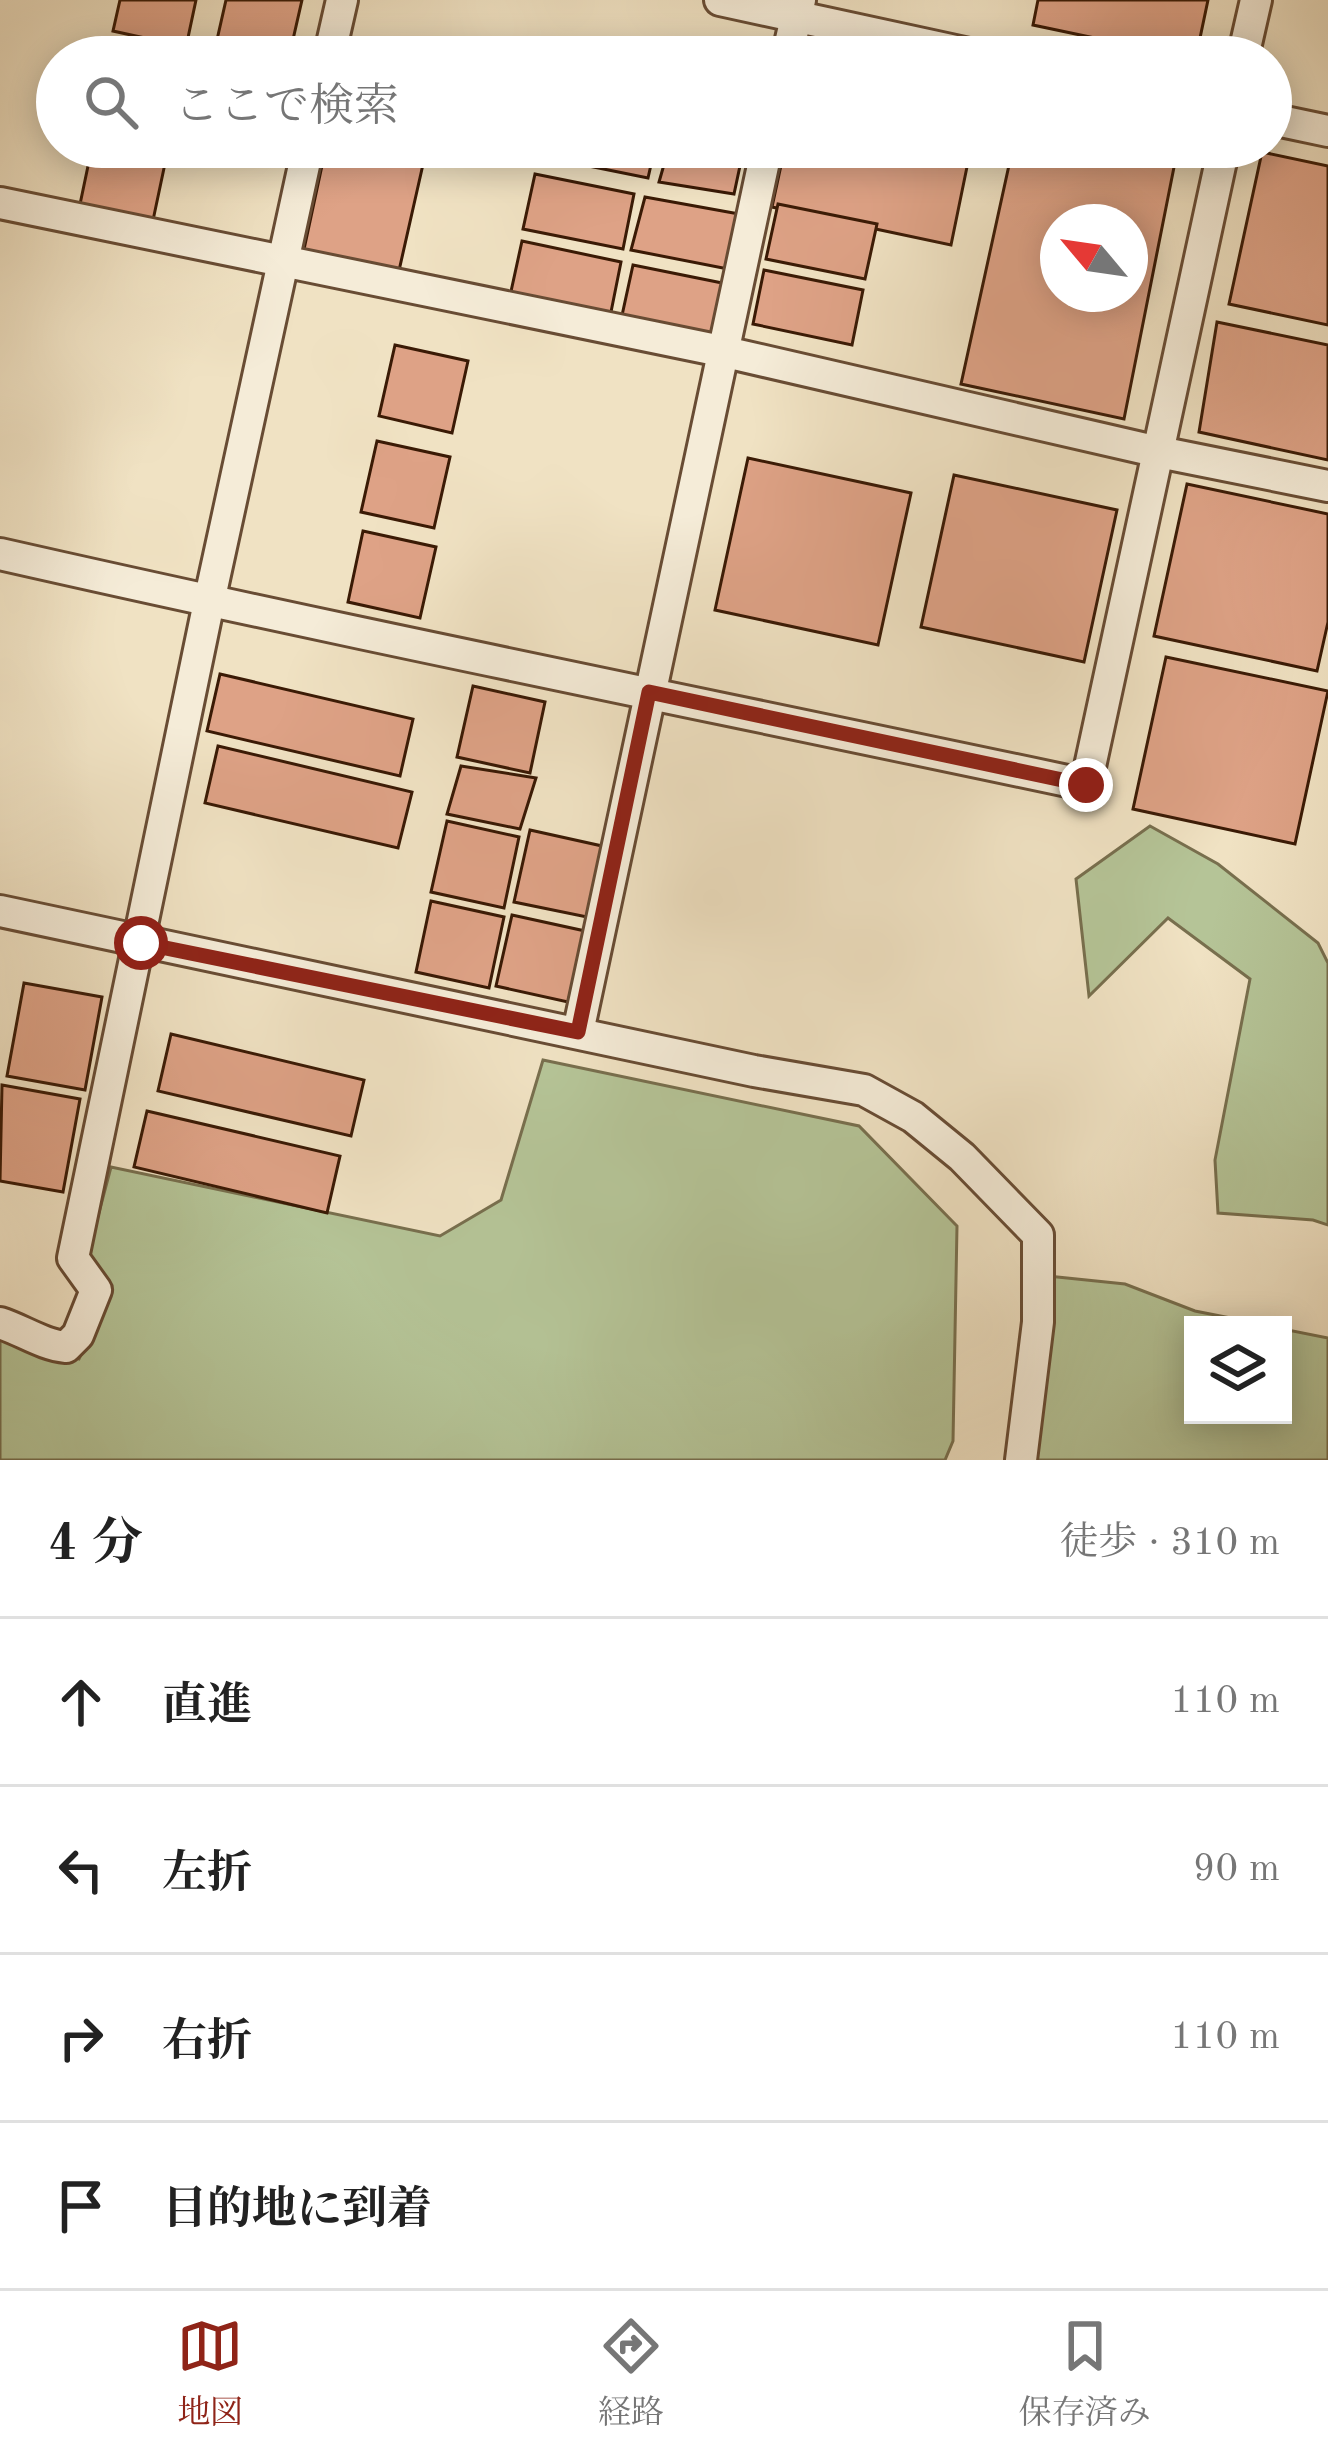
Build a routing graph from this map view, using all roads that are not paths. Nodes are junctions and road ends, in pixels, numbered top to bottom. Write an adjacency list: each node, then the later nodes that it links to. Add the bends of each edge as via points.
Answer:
1 (342, 0): 5 (street)
2 (720, 0): 4 (street)
3 (1256, 0): 7 (street)
4 (798, 8): 6 (street)
5 (334, 36)
6 (904, 36)
7 (1248, 36)
8 (1292, 123): 9 (street)
9 (1328, 131)
10 (303, 168): 14 (street)
11 (762, 168): 15 (street)
12 (1220, 168): 16 (street)
13 (0, 203): 14 (street)
14 (282, 262): 15 (street); 19 (street)
15 (721, 351): 16 (street); 20 (street)
16 (1159, 452): 17 (street); 20 (street, via 1086,785)
17 (1328, 486)
18 (0, 554): 19 (street)
19 (209, 602): 20 (street); 22 (street)
20 (649, 692): 23 (street)
21 (0, 911): 22 (street)
22 (141, 943): 23 (street); 24 (street, via 73,1258 96,1290 66,1347)
23 (578, 1032): 25 (street, via 864,1090 962,1157 1039,1235)
24 (0, 1323)
25 (1021, 1460)

